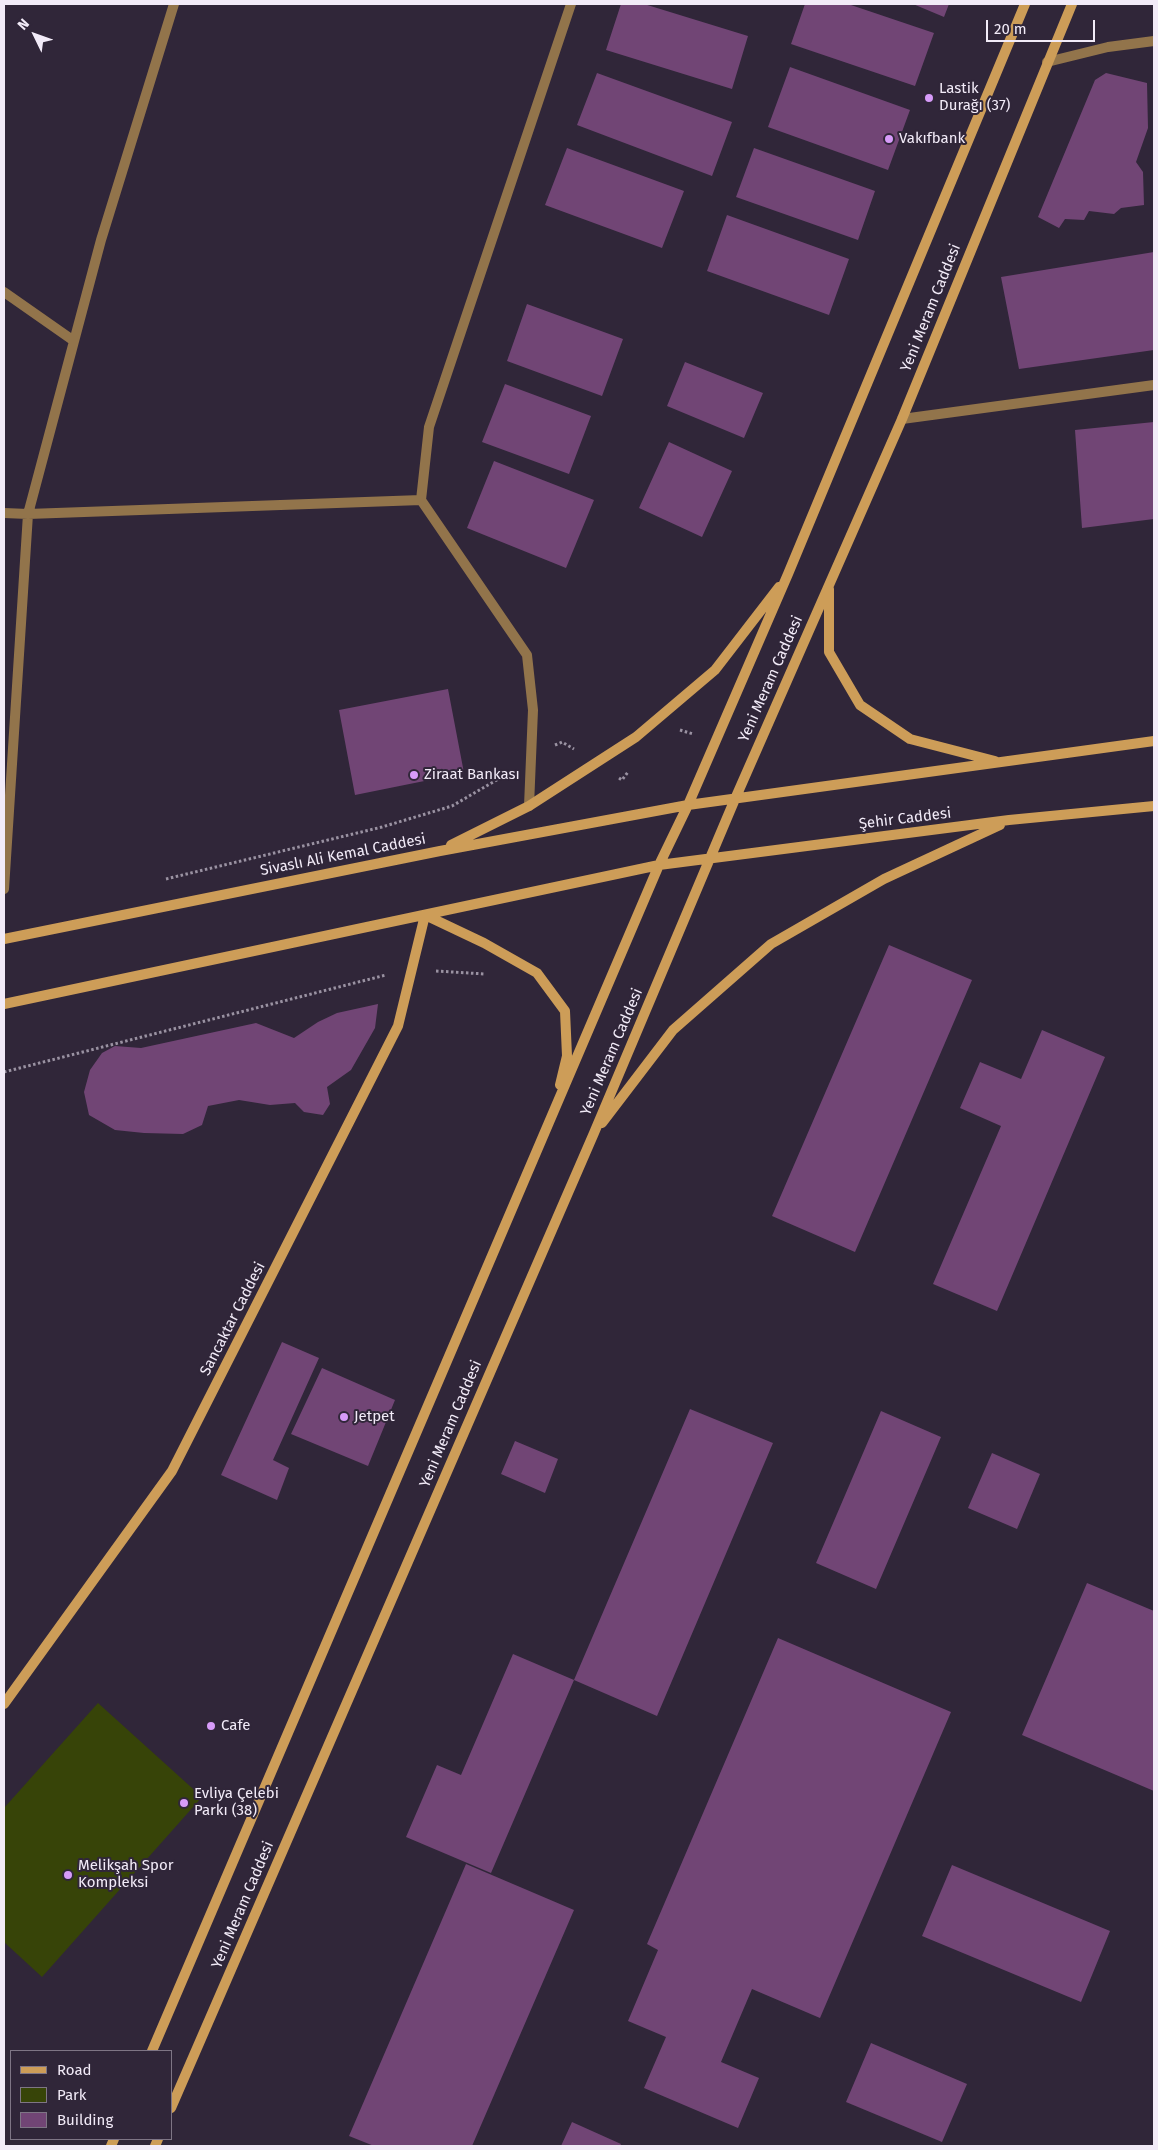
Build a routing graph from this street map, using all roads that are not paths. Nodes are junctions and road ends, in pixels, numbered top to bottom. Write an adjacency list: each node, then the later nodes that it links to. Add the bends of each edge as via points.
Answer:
1 (174, 4): 8 (street, via 101,240)
2 (571, 4): 11 (street, via 429,427)
3 (1024, 4): 14 (main road, Yeni Meram Caddesi)
4 (1072, 4): 6 (main road, Yeni Meram Caddesi)
5 (1154, 41): 6 (street, via 1108,47)
6 (1047, 62): 10 (main road, Yeni Meram Caddesi)
7 (4, 292): 8 (street)
8 (74, 341): 13 (street)
9 (1154, 384): 10 (street)
10 (902, 419): 15 (main road, Yeni Meram Caddesi)
11 (421, 500): 13 (street); 20 (street, via 526,656 533,710)
12 (4, 513): 13 (street)
13 (28, 514): 26 (street)
14 (788, 574): 19 (main road, Yeni Meram Caddesi); 20 (main road, via 715,670 636,737)
15 (829, 585): 17 (main road, via 829,652 860,705 910,739); 18 (main road, Yeni Meram Caddesi)
16 (1154, 741): 17 (main road)
17 (1001, 762): 18 (main road)
18 (735, 799): 19 (main road); 24 (main road, Yeni Meram Caddesi)
19 (688, 805): 23 (main road, Sivaslı Ali Kemal Caddesi); 25 (main road, Yeni Meram Caddesi)
20 (529, 806): 23 (main road)
21 (1154, 806): 22 (main road, Şehir Caddesi)
22 (1009, 820): 24 (main road, Şehir Caddesi); 31 (main road, via 884,879 771,944 673,1030)
23 (440, 851): 28 (main road, Sivaslı Ali Kemal Caddesi)
24 (710, 859): 25 (main road, Şehir Caddesi); 31 (main road, Yeni Meram Caddesi)
25 (659, 865): 27 (main road); 30 (main road, Yeni Meram Caddesi)
26 (4, 889)
27 (425, 915): 29 (main road); 30 (main road, via 537,973 565,1010 567,1056); 32 (main road, Sancaktar Caddesi, via 398,1026 172,1471)
28 (4, 939)
29 (4, 1004)
30 (554, 1112): 33 (main road, Yeni Meram Caddesi)
31 (594, 1133): 34 (main road, Yeni Meram Caddesi)
32 (4, 1704)
33 (152, 2050)
34 (172, 2106)

